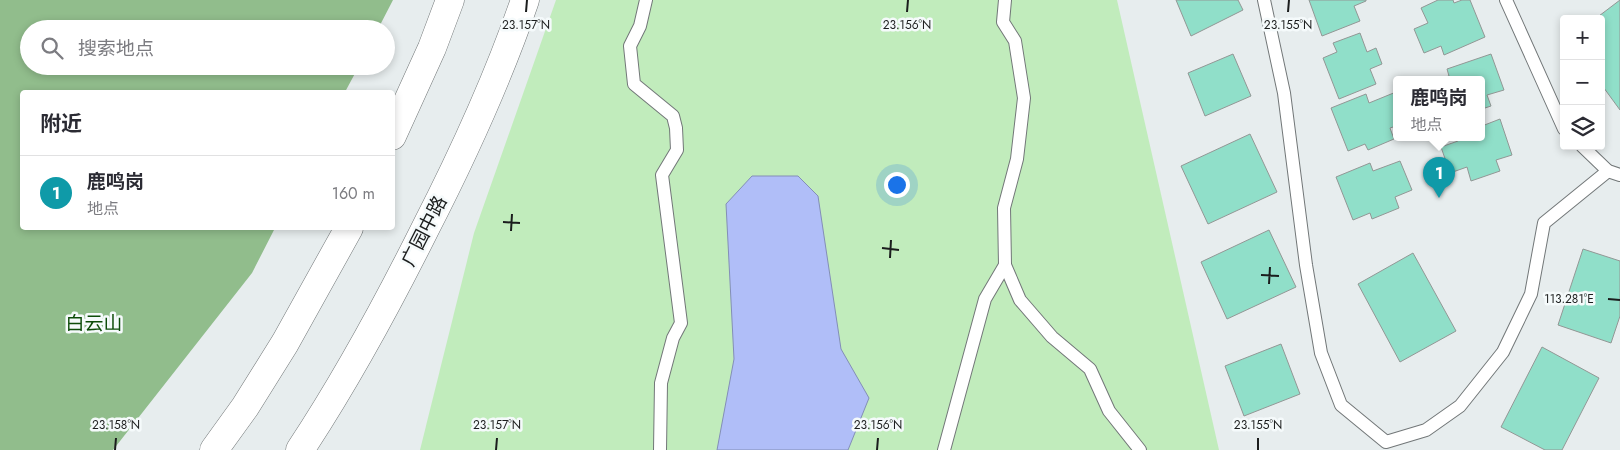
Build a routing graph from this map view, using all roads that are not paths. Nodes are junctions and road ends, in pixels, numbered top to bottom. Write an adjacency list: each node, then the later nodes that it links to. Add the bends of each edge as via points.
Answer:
1 (450, 0): 8 (main road)
2 (525, 0): 14 (main road, 广园中路, via 451,178 366,341)
3 (646, 0): 15 (lane, via 640,26 630,46 634,84 673,116 677,150 662,175 681,323 673,338 661,383)
4 (1005, 0): 12 (lane, via 1003,22 1015,41 1024,98 1017,159 1004,208)
5 (1264, 0): 10 (lane, via 1284,93 1321,353 1342,405 1386,442 1426,430 1460,406 1503,352 1531,294 1544,224)
6 (1506, 0): 7 (lane)
7 (1560, 120)
8 (395, 129)
9 (1587, 150): 10 (lane)
10 (1614, 173)
11 (348, 230): 13 (main road, via 285,343)
12 (1005, 265): 16 (lane, via 985,299); 17 (lane, via 1020,300 1052,337 1090,369 1109,412)
13 (214, 450)
14 (300, 450)
15 (660, 450)
16 (944, 450)
17 (1140, 450)

